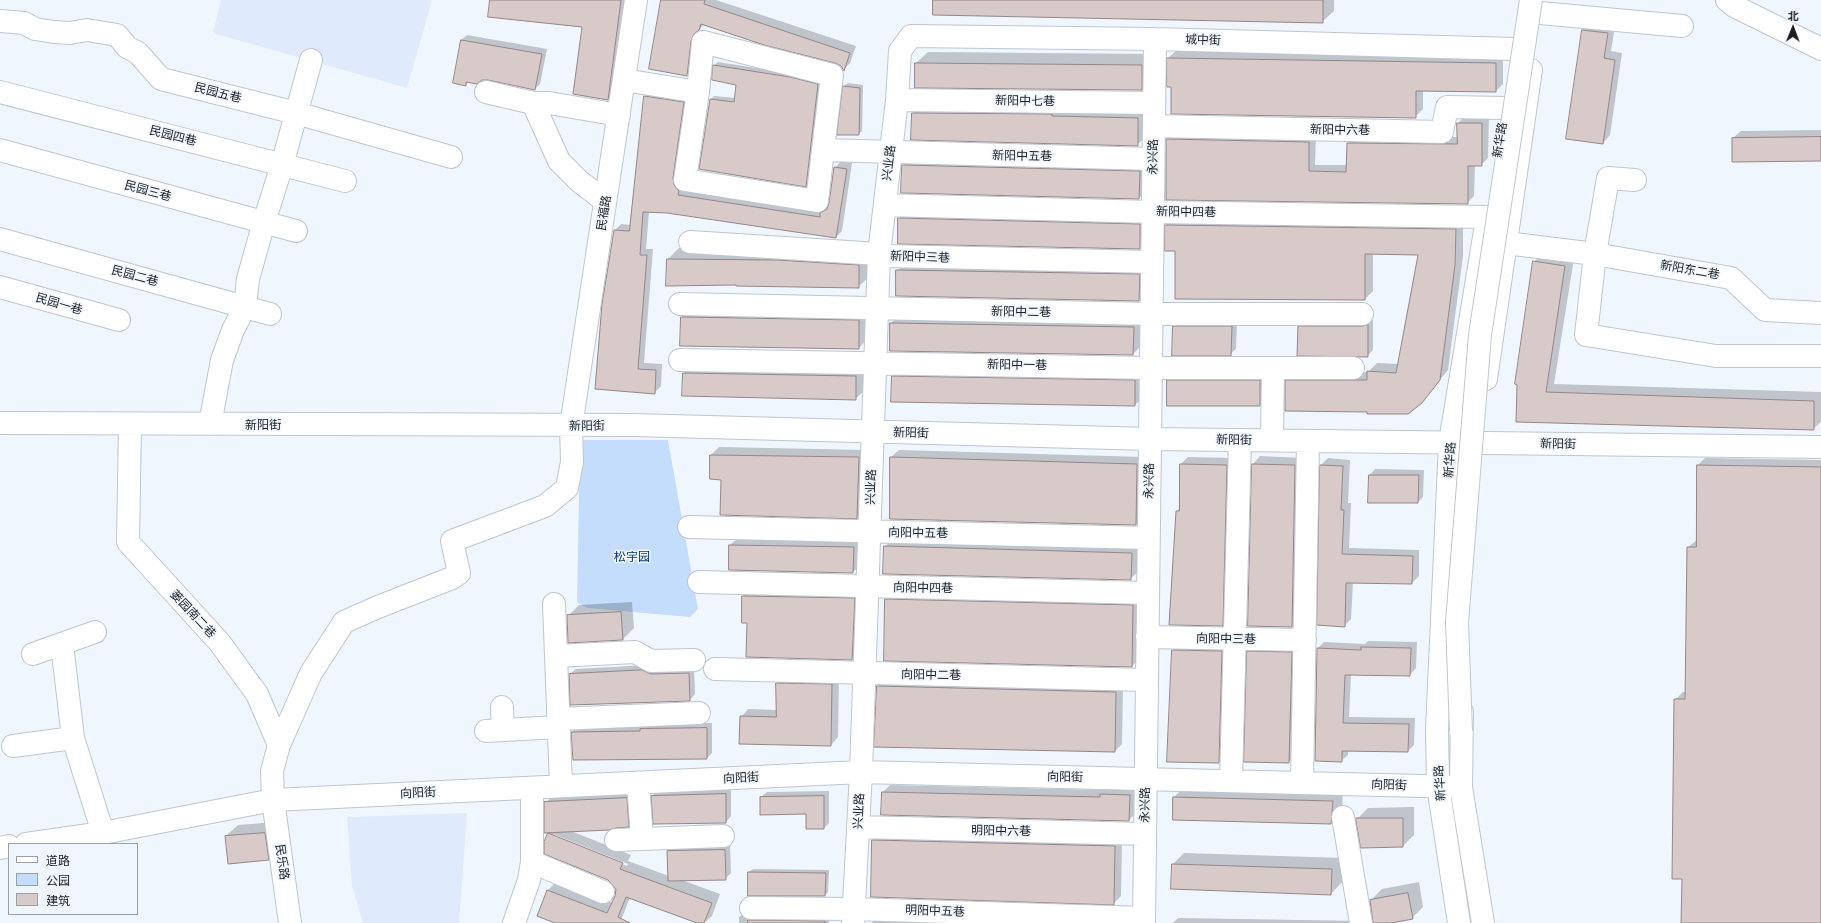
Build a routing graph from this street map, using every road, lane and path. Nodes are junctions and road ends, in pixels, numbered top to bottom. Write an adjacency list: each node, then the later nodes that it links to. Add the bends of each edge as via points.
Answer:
1 (636, 0): 12 (street, 民福路)
2 (1521, 0): 8 (street, 新华路)
3 (1727, 0): 9 (street, via 1734,6)
4 (1538, 4): 6 (street); 39 (street, 新华路); 91 (street, bridge, via 1480,335 1457,622)
5 (0, 21): 20 (street, 民园五巷, via 24,23 54,32 88,30 117,35 127,47 138,53 161,79)
6 (1682, 26)
7 (1155, 39): 8 (street, 城中街); 10 (street, 城中街, via 911,36); 18 (street, 永兴路)
8 (1514, 49): 19 (street, 新华路)
9 (1821, 49)
10 (900, 51): 16 (street, 兴业路)
11 (311, 60): 20 (street)
12 (624, 80): 15 (street); 21 (street, 民福路)
13 (0, 92): 28 (street, 民园四巷)
14 (486, 92): 17 (street)
15 (698, 92): 24 (street, via 703,42 832,75); 24 (street, via 685,180 817,201)
16 (897, 100): 18 (street, 新阳中七巷); 25 (street, 兴业路)
17 (532, 103): 21 (street, via 549,103); 31 (street, via 559,161 579,181)
18 (1154, 103): 22 (street, 永兴路)
19 (1505, 108): 22 (street, 新阳中六巷, via 1447,107 1442,132); 34 (street, 新华路)
20 (296, 113): 26 (street, 民园五巷); 28 (street)
21 (619, 115): 31 (street, 民福路)
22 (1154, 126): 27 (street, 永兴路)
23 (0, 150): 35 (street, 民园三巷)
24 (823, 150): 25 (street, 新阳中五巷)
25 (890, 153): 27 (street, 新阳中五巷); 32 (street, 兴业路)
26 (451, 157)
27 (1153, 159): 33 (street, 永兴路)
28 (282, 165): 30 (street, 民园四巷); 35 (street)
29 (1635, 180): 41 (street, via 1608,178)
30 (345, 181)
31 (606, 201): 61 (street, 民福路)
32 (884, 205): 33 (street, 新阳中四巷); 40 (street, 兴业路)
33 (1152, 212): 34 (street, 新阳中四巷); 42 (street, 永兴路)
34 (1487, 217): 67 (street, 新华路)
35 (264, 222): 36 (street, 民园三巷); 45 (street, via 248,279)
36 (296, 231)
37 (0, 239): 45 (street, 民园二巷)
38 (690, 242): 40 (street, 新阳中三巷)
39 (1506, 243): 41 (street, 新阳东二巷); 68 (street, 新华路)
40 (879, 254): 42 (street, 新阳中三巷); 46 (street, 兴业路)
41 (1595, 254): 47 (street, 新阳东二巷, via 1731,278 1765,310); 52 (street, via 1586,335 1716,356)
42 (1152, 262): 49 (street, 永兴路)
43 (0, 287): 51 (street, 民园一巷)
44 (680, 304): 46 (street, 新阳中二巷)
45 (245, 307): 48 (street, 民园二巷); 60 (street, via 222,360)
46 (877, 309): 49 (street, 新阳中二巷); 54 (street, 兴业路)
47 (1821, 313)
48 (270, 314)
49 (1151, 314): 50 (street, 新阳中二巷); 55 (street, 永兴路)
50 (1362, 314)
51 (119, 320)
52 (1821, 356)
53 (680, 360): 54 (street, 新阳中一巷)
54 (875, 362): 55 (street, 新阳中一巷); 62 (street, 兴业路)
55 (1150, 368): 56 (street, 新阳中一巷); 63 (street, 永兴路)
56 (1273, 368): 57 (street, 新阳中一巷); 65 (street)
57 (1353, 368)
58 (0, 423): 59 (street, 新阳街)
59 (130, 424): 60 (street, 新阳街); 93 (street, 蒌园南二巷, via 128,542 220,643 257,694)
60 (210, 424): 61 (street, 新阳街)
61 (572, 426): 62 (street, 新阳街, via 634,425); 93 (street, 民福路, via 572,462 567,488 545,506 452,541 459,573 452,578 344,622 311,673)
62 (873, 432): 63 (street, 新阳街); 71 (street, 兴业路)
63 (1150, 439): 64 (street, 新阳街); 72 (street, 永兴路)
64 (1240, 440): 65 (street, 新阳街); 79 (street)
65 (1272, 440): 66 (street, 新阳街)
66 (1308, 441): 67 (street, 新阳街); 80 (street)
67 (1450, 442): 68 (street, 新阳街); 101 (street, 新华路, via 1437,730)
68 (1476, 442): 69 (street, 新阳街); 91 (street, 新华路)
69 (1821, 447)
70 (689, 527): 71 (street, 向阳中五巷)
71 (869, 532): 72 (street, 向阳中五巷); 74 (street, 兴业路)
72 (1148, 538): 75 (street, 永兴路)
73 (699, 582): 74 (street, 向阳中四巷)
74 (868, 586): 75 (street, 向阳中四巷); 86 (street, 兴业路)
75 (1147, 593): 78 (street, 永兴路)
76 (554, 604): 83 (street)
77 (95, 632): 81 (street)
78 (1147, 637): 79 (street, 向阳中三巷); 87 (street, 永兴路)
79 (1235, 639): 80 (street, 向阳中三巷); 97 (street)
80 (1305, 640): 98 (street)
81 (62, 644): 82 (street); 92 (street)
82 (33, 654)
83 (556, 656): 84 (street, via 635,652 651,661); 90 (street)
84 (694, 660)
85 (715, 669): 86 (street, 向阳中二巷)
86 (865, 673): 87 (street, 向阳中二巷); 95 (street, 兴业路)
87 (1146, 680): 96 (street, 永兴路)
88 (502, 707): 90 (street, via 494,731)
89 (699, 713): 90 (street)
90 (558, 723): 100 (street)
91 (1461, 731): 102 (street, 新华路)
92 (73, 738): 94 (street); 107 (street)
93 (279, 745): 104 (street, via 272,771)
94 (13, 746)
95 (861, 772): 96 (street, 向阳街); 99 (street, 向阳街); 106 (street, 兴业路)
96 (1145, 778): 97 (street, 向阳街); 108 (street, 永兴路)
97 (1231, 780): 98 (street, 向阳街)
98 (1302, 782): 101 (street, 向阳街)
99 (638, 783): 100 (street, 向阳街); 110 (street)
100 (561, 786): 103 (street, 向阳街)
101 (1438, 786): 102 (street, 向阳街); 121 (street, 新华路)
102 (1461, 787): 122 (street, 新华路)
103 (532, 788): 104 (street, 向阳街); 113 (street)
104 (273, 800): 107 (street, 向阳街); 118 (street, 民乐路)
105 (1343, 817): 120 (street)
106 (858, 827): 108 (street, 明阳中六巷); 116 (street, 兴业路)
107 (103, 833): 112 (street, 向阳街)
108 (1144, 834): 117 (street, 永兴路)
109 (723, 836): 110 (street)
110 (642, 839): 111 (street)
111 (616, 840)
112 (33, 843)
113 (532, 862): 114 (street); 119 (street, via 529,880)
114 (603, 892)
115 (751, 908): 116 (street, 明阳中五巷)
116 (853, 916): 117 (street, 明阳中五巷)
117 (1144, 920)
118 (290, 923)
119 (514, 923)
120 (1361, 923)
121 (1459, 923)
122 (1483, 923)

